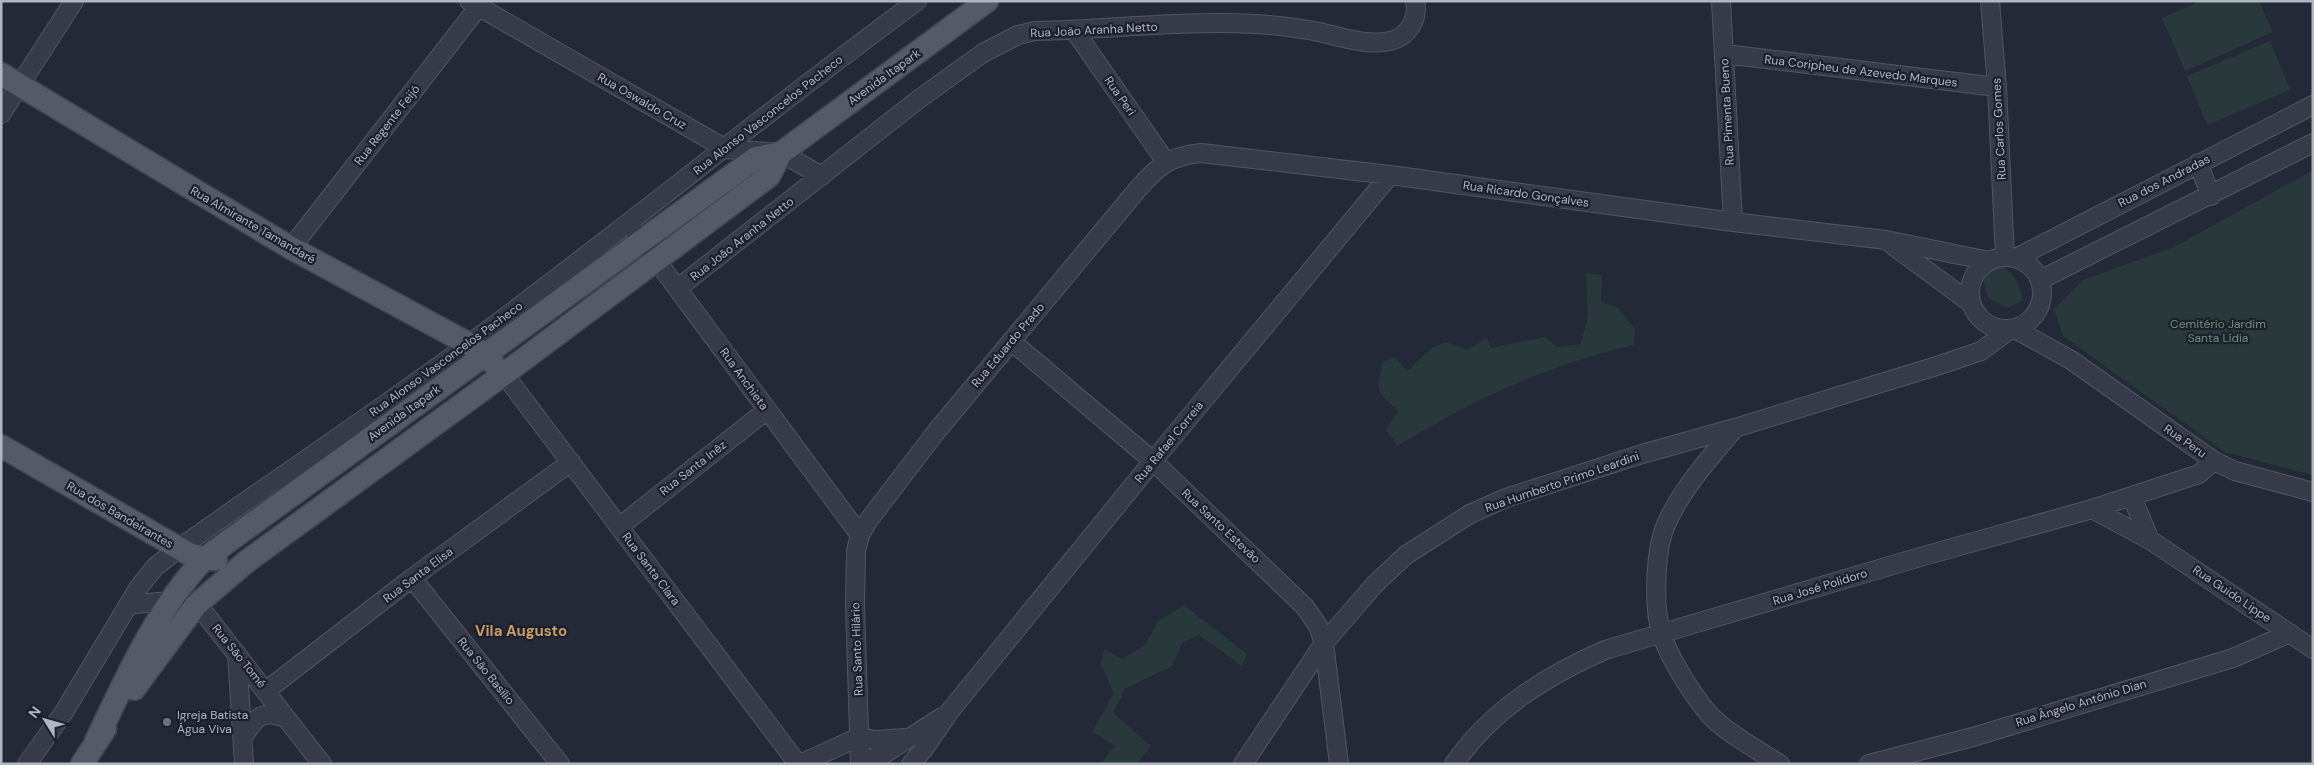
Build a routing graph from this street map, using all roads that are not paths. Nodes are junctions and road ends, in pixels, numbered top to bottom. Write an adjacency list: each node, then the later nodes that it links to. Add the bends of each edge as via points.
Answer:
1 (74, 1): 10 (street)
2 (917, 1): 15 (street, Rua Alonso Vasconcelos Pacheco)
3 (987, 1): 16 (main road, Avenida Itapark)
4 (1416, 1): 8 (street, Rua João Aranha Netto, via 1414,22 1408,30 1392,41 1378,43 1256,24 1209,23)
5 (1721, 1): 9 (street, Rua Pimenta Bueno)
6 (1990, 1): 11 (street, Rua Carlos Gomes)
7 (477, 3): 15 (street, Rua Oswaldo Cruz); 25 (street, Rua Regente Feijó)
8 (1074, 30): 17 (street, Rua Peri); 20 (street, Rua João Aranha Netto, via 1018,35 983,53)
9 (1724, 54): 11 (street, Rua Coripheu de Azevedo Marques); 22 (street, Rua Pimenta Bueno)
10 (10, 79): 13 (street); 25 (main road, Rua Almirante Tamandaré)
11 (1997, 87): 26 (street, Rua Carlos Gomes)
12 (2313, 105): 18 (street, Rua dos Andradas)
13 (1, 114)
14 (2313, 143): 21 (street)
15 (726, 149): 16 (street, Rua Oswaldo Cruz); 23 (street, Rua Alonso Vasconcelos Pacheco)
16 (781, 153): 20 (street, Rua Oswaldo Cruz); 23 (main road, Avenida Itapark, via 756,158); 27 (main road, Avenida Itapark, via 769,176)
17 (1166, 162): 19 (street, Rua Ricardo Gonçalves, via 1182,155 1200,154); 34 (street, Rua Eduardo Prado, via 1137,190)
18 (2198, 163): 21 (street); 26 (street, Rua dos Andradas)
19 (1390, 175): 22 (street, Rua Ricardo Gonçalves); 43 (street, Rua Rafael Correia)
20 (822, 176): 29 (street, Rua João Aranha Netto)
21 (2211, 196): 28 (street)
22 (1733, 222): 24 (street, Rua Ricardo Gonçalves)
23 (635, 231): 27 (street, Rua Anchieta); 35 (main road, Avenida Itapark)
24 (1886, 240): 26 (street, Rua Ricardo Gonçalves); 30 (street, Rua Ricardo Gonçalves)
25 (291, 248): 35 (main road, Rua Almirante Tamandaré)
26 (2003, 258): 28 (street, via 2026,262); 30 (street, via 1975,275 1970,294)
27 (657, 260): 29 (street, Rua Anchieta); 38 (main road, Avenida Itapark)
28 (2040, 280): 31 (street, via 2042,300)
29 (678, 288): 39 (street, Rua Anchieta)
30 (1972, 304): 32 (street, via 1976,313)
31 (2033, 318): 33 (street); 37 (street, Rua Peru)
32 (1991, 326): 33 (street); 36 (street)
33 (2013, 329): 36 (street, Rua Humberto Primo Leardini); 37 (street, Rua Peru)
34 (1011, 341): 43 (street, Rua Santo Estevão); 50 (street, Rua Eduardo Prado, via 924,447)
35 (476, 349): 38 (main road, Rua Almirante Tamandaré); 42 (main road, via 486,370 480,382); 52 (street, Rua Alonso Vasconcelos Pacheco); 53 (main road, Avenida Itapark)
36 (1981, 351): 40 (street, Rua Humberto Primo Leardini)
37 (2071, 360): 45 (street, Rua Peru)
38 (504, 374): 42 (main road, Avenida Itapark); 44 (street, Rua Santa Clara)
39 (767, 410): 49 (street, Rua Santa Inêz); 50 (street, Rua Anchieta)
40 (1735, 428): 60 (street, via 1697,473 1665,528 1657,557); 61 (street, Rua Humberto Primo Leardini, via 1571,476 1470,514 1406,555 1375,584)
41 (1, 446): 52 (main road, Rua dos Bandeirantes)
42 (402, 448): 54 (main road, Avenida Itapark)
43 (1153, 461): 61 (street, Rua Santo Estevão, via 1305,607 1318,626); 65 (street, Rua Rafael Correia)
44 (571, 462): 49 (street, Rua Santa Clara); 55 (street, Rua Santa Elisa)
45 (2214, 462): 46 (street, Rua Peru, via 2234,471); 47 (street, Rua José Polidoro, via 2199,474)
46 (2313, 492)
47 (2132, 497): 48 (street, Rua José Polidoro); 51 (street)
48 (2092, 509): 51 (street, Rua Guido Lippe); 60 (street, Rua José Polidoro)
49 (619, 527): 78 (street, Rua Santa Clara)
50 (860, 535): 68 (street, Rua Santo Hilário, via 855,588)
51 (2150, 540): 59 (street, Rua Guido Lippe)
52 (178, 549): 53 (main road, Rua dos Bandeirantes); 57 (street, Rua Alonso Vasconcelos Pacheco, via 155,568)
53 (204, 559): 54 (main road, Rua dos Bandeirantes); 56 (main road, Avenida Itapark)
54 (246, 562): 58 (main road, Avenida Itapark)
55 (412, 578): 64 (street, Rua Santa Elisa); 77 (street, Rua São Basílio)
56 (168, 602): 57 (street); 58 (street); 70 (main road, Avenida Itapark)
57 (128, 605): 73 (street, Rua Alonso Vasconcelos Pacheco, via 64,712)
58 (196, 606): 63 (street, Rua São Tomé); 70 (main road, Avenida Itapark)
59 (2290, 633): 62 (street, Rua Guido Lippe); 84 (street, Rua Ângelo Antônio Dian, via 2233,658 1973,737)
60 (1662, 635): 82 (street, Rua José Polidoro, via 1605,650 1564,668 1529,690 1489,723); 83 (street, via 1684,678 1709,715)
61 (1324, 643): 80 (street, Rua Humberto Primo Leardini); 81 (street, Rua Santo Estevão)
62 (2313, 649)
63 (237, 654): 64 (street, Rua São Tomé); 67 (street)
64 (267, 690): 66 (street, Rua São Tomé)
65 (950, 711): 69 (street, Rua Rafael Correia); 79 (street, Rua Rafael Correia)
66 (287, 719): 67 (street, via 270,712 262,715); 76 (street, Rua São Tomé)
67 (243, 737): 75 (street)
68 (860, 737): 69 (street, via 876,740); 72 (street, Rua Santo Hilário); 78 (street)
69 (910, 738): 71 (street, Rua Rafael Correia)
70 (96, 741): 74 (main road, Avenida Itapark)
71 (884, 760): 72 (street, Rua Rafael Correia)
72 (860, 763)
73 (27, 764)
74 (82, 764)
75 (244, 764)
76 (322, 764)
77 (560, 764)
78 (799, 764)
79 (911, 764)
80 (1243, 764)
81 (1339, 764)
82 (1454, 764)
83 (1780, 764)
84 (1869, 764)

